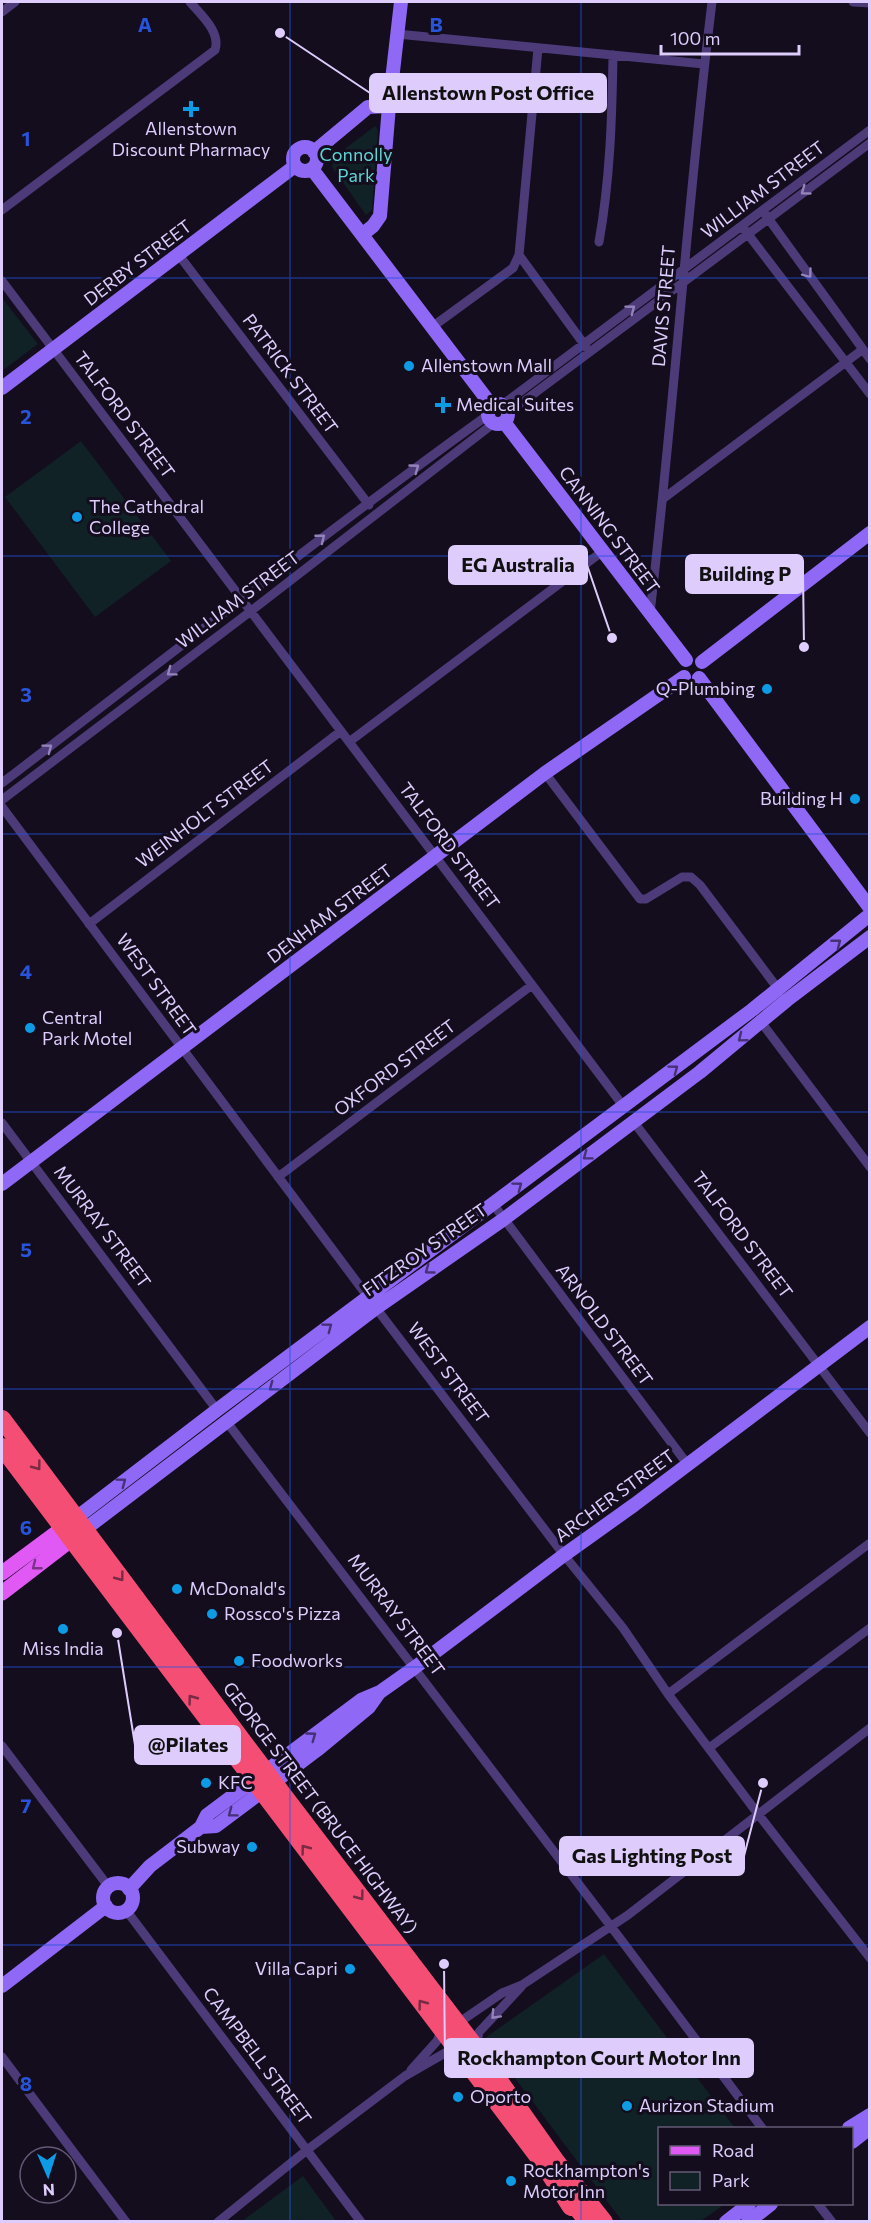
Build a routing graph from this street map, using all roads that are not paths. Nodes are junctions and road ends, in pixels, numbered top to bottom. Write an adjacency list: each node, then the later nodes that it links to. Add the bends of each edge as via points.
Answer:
1 (15, 2): 7 (street)
2 (190, 2): 18 (street, via 215,33 216,46 211,54)
3 (401, 2): 8 (street)
4 (712, 2): 11 (street, DAVIS STREET)
5 (853, 2): 6 (street)
6 (870, 3)
7 (2, 12)
8 (396, 34): 9 (street); 12 (street)
9 (538, 48): 10 (street); 24 (street)
10 (613, 56): 11 (street); 22 (street, via 612,147)
11 (704, 64): 25 (street, DAVIS STREET)
12 (389, 106): 15 (street, via 368,107); 21 (street, via 380,216)
13 (870, 130): 19 (street, WILLIAM STREET)
14 (870, 143): 19 (street, WILLIAM STREET, one-way to 19)
15 (314, 152): 16 (street, via 308,148 298,150 293,159); 17 (street, via 317,163)
16 (295, 166): 17 (street, via 301,171); 23 (street, DERBY STREET)
17 (312, 169): 21 (street, CANNING STREET)
18 (2, 210)
19 (765, 213): 20 (street, WILLIAM STREET); 31 (street, one-way to 31)
20 (744, 229): 25 (street, WILLIAM STREET); 27 (street, WILLIAM STREET); 33 (street)
21 (363, 234): 28 (street, CANNING STREET)
22 (599, 242)
23 (178, 254): 30 (street, DERBY STREET); 38 (street, PATRICK STREET)
24 (519, 255): 28 (street, via 513,268); 29 (street)
25 (684, 269): 27 (street, DAVIS STREET); 29 (street, WILLIAM STREET, one-way to 25)
26 (2, 281): 30 (street, TALFORD STREET)
27 (682, 283): 29 (street, WILLIAM STREET); 37 (street, DAVIS STREET)
28 (432, 327): 36 (street, CANNING STREET)
29 (587, 348): 36 (street, WILLIAM STREET)
30 (52, 350): 34 (street, DERBY STREET); 42 (street, TALFORD STREET)
31 (862, 350): 32 (street); 33 (street)
32 (870, 359)
33 (846, 362): 35 (street); 37 (street)
34 (2, 388)
35 (870, 394)
36 (498, 414): 38 (street, WILLIAM STREET, one-way to 36); 39 (street, WILLIAM STREET); 41 (street, CANNING STREET)
37 (664, 498): 44 (street, DAVIS STREET)
38 (367, 502): 39 (street, PATRICK STREET); 42 (street, WILLIAM STREET, one-way to 38)
39 (376, 514): 43 (street, WILLIAM STREET)
40 (870, 533): 46 (street)
41 (603, 551): 44 (street, CANNING STREET); 50 (street)
42 (243, 600): 43 (street, TALFORD STREET); 52 (street, WILLIAM STREET, one-way to 42)
43 (251, 611): 49 (street, TALFORD STREET); 53 (street, WILLIAM STREET, one-way to 53)
44 (650, 613): 45 (street, CANNING STREET)
45 (686, 660): 46 (street, via 693,657); 47 (street, via 681,669)
46 (702, 662): 48 (street, via 704,671)
47 (684, 677): 48 (street, via 692,681); 51 (street, DENHAM STREET)
48 (699, 678): 56 (street)
49 (341, 731): 50 (street, TALFORD STREET); 57 (street, WEINHOLT STREET)
50 (349, 742): 55 (street, TALFORD STREET)
51 (545, 773): 55 (street, DENHAM STREET); 62 (street, via 640,898 646,899 682,876 691,877)
52 (2, 783)
53 (2, 800)
54 (2, 807): 57 (street, WEST STREET)
55 (435, 857): 61 (street, TALFORD STREET); 65 (street, DENHAM STREET)
56 (869, 915): 59 (street, FITZROY STREET, one-way to 56)
57 (89, 924): 65 (street, WEST STREET)
58 (870, 937): 60 (street, FITZROY STREET)
59 (812, 963): 60 (street); 62 (street, FITZROY STREET)
60 (822, 976): 62 (street, FITZROY STREET)
61 (532, 986): 66 (street, TALFORD STREET); 71 (street, OXFORD STREET)
62 (783, 995): 63 (street, FITZROY STREET); 64 (street, FITZROY STREET)
63 (752, 1010): 64 (street); 66 (street, FITZROY STREET, one-way to 63)
64 (761, 1023): 67 (street, FITZROY STREET, one-way to 67); 70 (street)
65 (181, 1048): 69 (street, DENHAM STREET); 71 (street, WEST STREET)
66 (624, 1107): 67 (street, TALFORD STREET); 73 (street, FITZROY STREET, one-way to 66)
67 (633, 1121): 74 (street, FITZROY STREET, one-way to 74); 77 (street, TALFORD STREET)
68 (2, 1123): 69 (street, MURRAY STREET)
69 (31, 1163): 72 (street, DENHAM STREET); 78 (street, MURRAY STREET)
70 (870, 1167)
71 (278, 1177): 75 (street, WEST STREET)
72 (2, 1184)
73 (493, 1204): 74 (street, ARNOLD STREET); 75 (street, FITZROY STREET)
74 (504, 1219): 75 (street, FITZROY STREET, one-way to 75); 83 (street, ARNOLD STREET)
75 (372, 1302): 78 (street, FITZROY STREET, one-way to 75); 80 (street, FITZROY STREET, one-way to 80); 88 (street, WEST STREET)
76 (870, 1327): 77 (street, ARCHER STREET)
77 (819, 1366): 81 (street, TALFORD STREET); 83 (street, ARCHER STREET)
78 (218, 1410): 80 (street, MURRAY STREET); 84 (street, FITZROY STREET)
79 (2, 1419): 86 (highway, GEORGE STREET (BRUCE HIGHWAY), one-way to 86)
80 (226, 1421): 85 (street, FITZROY STREET); 92 (street, MURRAY STREET)
81 (870, 1433)
82 (2, 1447): 86 (highway, GEORGE STREET (BRUCE HIGHWAY))
83 (688, 1465): 88 (street, ARCHER STREET)
84 (143, 1467): 85 (street); 86 (street, FITZROY STREET, one-way to 84)
85 (152, 1478): 86 (street, FITZROY STREET)
86 (73, 1529): 89 (main road, FITZROY STREET); 90 (main road, FITZROY STREET, one-way to 90); 97 (highway, GEORGE STREET (BRUCE HIGHWAY))
87 (870, 1543): 93 (street)
88 (564, 1555): 92 (street, ARCHER STREET); 93 (street, WEST STREET, via 623,1628)
89 (2, 1574)
90 (2, 1593)
91 (870, 1628): 96 (street)
92 (414, 1668): 97 (street, ARCHER STREET, via 361,1700); 103 (street, MURRAY STREET)
93 (668, 1694): 96 (street, WEST STREET)
94 (870, 1728): 98 (street)
95 (2, 1746): 99 (street)
96 (709, 1748): 98 (street, WEST STREET)
97 (263, 1781): 100 (street, ARCHER STREET, via 216,1826 201,1827 150,1866); 107 (highway, GEORGE STREET (BRUCE HIGHWAY))
98 (758, 1814): 103 (street); 104 (street, WEST STREET)
99 (108, 1886): 100 (street, via 117,1883); 101 (street, via 103,1896)
100 (129, 1889): 102 (street, via 133,1898)
101 (106, 1906): 102 (street, via 115,1912); 106 (street)
102 (126, 1910): 117 (street, CAMPBELL STREET)
103 (612, 1927): 105 (street); 112 (street, MURRAY STREET)
104 (870, 1958)
105 (522, 1985): 107 (street, via 502,1993); 108 (street, one-way to 108)
106 (2, 1986)
107 (450, 2028): 108 (highway, GEORGE STREET (BRUCE HIGHWAY)); 110 (street); 114 (street, via 499,2094)
108 (467, 2051): 110 (street, via 445,2053); 114 (highway, GEORGE STREET (BRUCE HIGHWAY)); 127 (highway, GEORGE STREET (BRUCE HIGHWAY))
109 (2, 2057): 122 (street)
110 (405, 2076): 117 (street)
111 (870, 2115): 113 (street)
112 (761, 2127)
113 (851, 2127)
114 (517, 2128): 118 (highway, GEORGE STREET (BRUCE HIGHWAY))
115 (870, 2128): 116 (street)
116 (853, 2141)
117 (307, 2150): 123 (street); 124 (street, CAMPBELL STREET)
118 (546, 2168): 125 (highway); 126 (highway, GEORGE STREET (BRUCE HIGHWAY))
119 (748, 2205): 128 (street)
120 (770, 2205): 129 (street)
121 (819, 2205): 130 (street)
122 (126, 2222)
123 (218, 2222)
124 (361, 2222)
125 (578, 2222)
126 (588, 2222)
127 (604, 2222)
128 (726, 2222)
129 (748, 2222)
130 (832, 2222)

